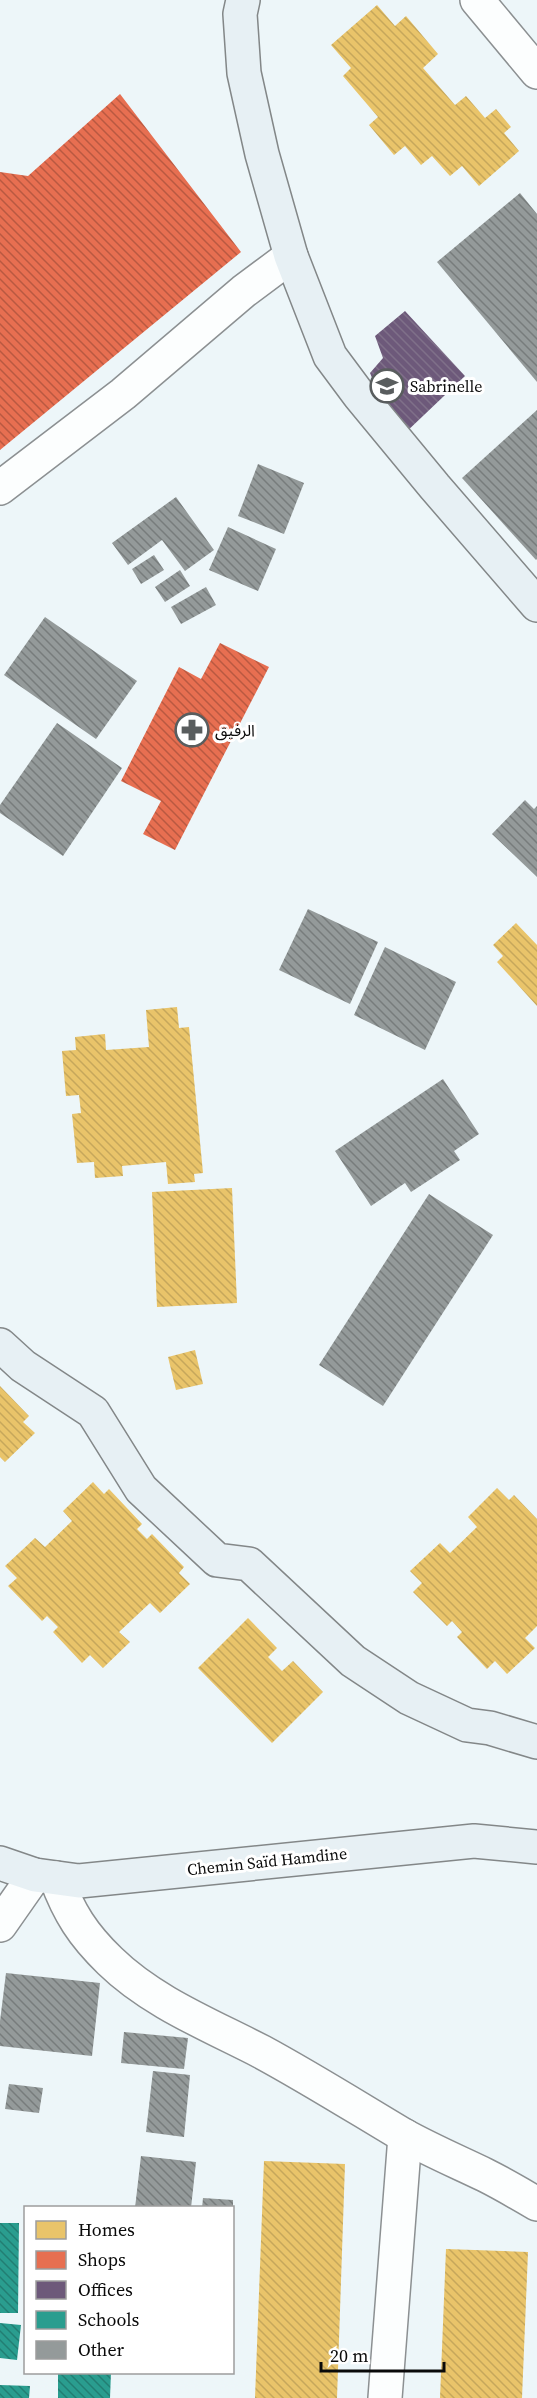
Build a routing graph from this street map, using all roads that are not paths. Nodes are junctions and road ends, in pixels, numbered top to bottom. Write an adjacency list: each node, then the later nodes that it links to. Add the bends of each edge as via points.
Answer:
1 (243, 0): 4 (main road, via 240,14 244,73)
2 (477, 0): 3 (street)
3 (537, 72)
4 (291, 256): 5 (street, via 123,394); 6 (main road, via 330,356 435,487)
5 (0, 488)
6 (537, 605)
7 (0, 1345): 8 (main road, via 23,1366 93,1412 141,1489 217,1560 249,1564 353,1661 409,1698 467,1725)
8 (537, 1742)
9 (537, 1847): 11 (main road, Chemin Saïd Hamdine, via 474,1841 79,1881)
10 (0, 1863): 11 (main road, Chemin Saïd Hamdine)
11 (46, 1876): 12 (street); 13 (street, via 82,1932 111,1963 144,1989)
12 (0, 1924)
13 (405, 2136): 14 (street); 15 (street)
14 (537, 2204)
15 (385, 2398)

